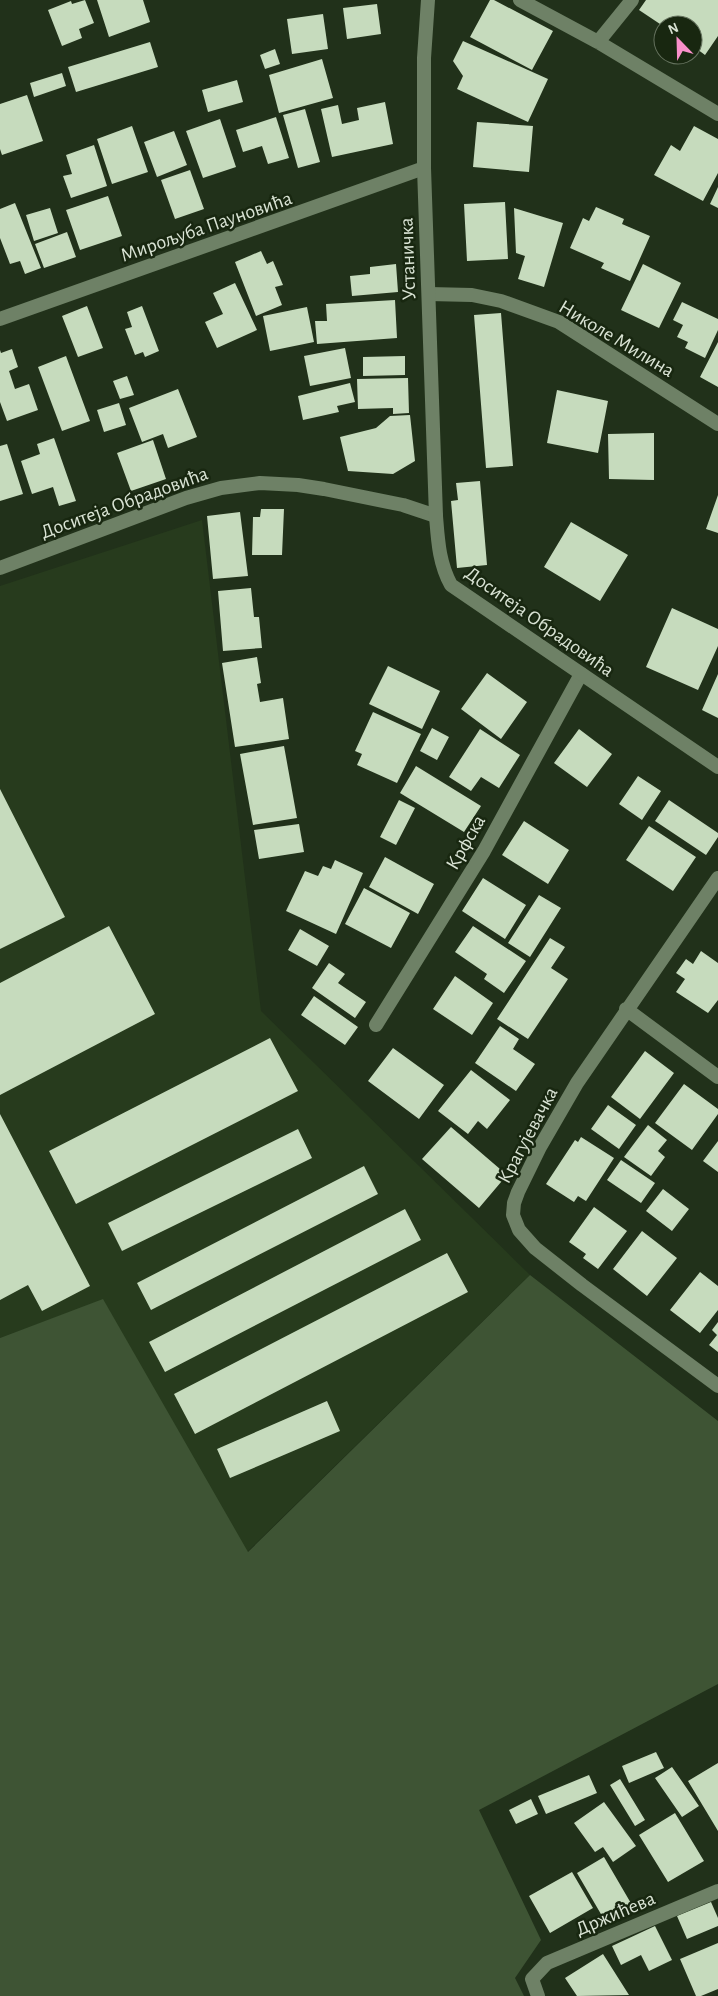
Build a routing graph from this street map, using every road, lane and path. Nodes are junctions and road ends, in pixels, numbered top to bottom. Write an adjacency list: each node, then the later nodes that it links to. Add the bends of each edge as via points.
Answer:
1 (428, 0): 6 (street, Устаничка, via 424,58)
2 (520, 0): 4 (street)
3 (632, 0): 4 (street)
4 (598, 42): 5 (street)
5 (718, 114)
6 (424, 168): 7 (street, Устаничка); 8 (street, Мирољуба Пауновића)
7 (429, 294): 9 (street, Николе Милина, via 472,295 501,301 559,322); 10 (street, Устаничка)
8 (0, 319)
9 (718, 424)
10 (436, 516): 11 (street, Доситеја Обрадовића, via 402,505 298,484 221,488 186,498); 12 (street, Доситеја Обрадовића, via 439,556 450,585)
11 (0, 568)
12 (581, 674): 13 (street, Доситеја Обрадовића); 16 (street, Крфска, via 484,851)
13 (718, 767)
14 (718, 878): 15 (street, Крагујевачка)
15 (626, 1009): 17 (street); 18 (street, Крагујевачка, via 540,1147 518,1192 513,1215 518,1230 535,1248)
16 (376, 1025)
17 (718, 1077)
18 (718, 1386)
19 (718, 1891): 20 (street, Држићева, via 546,1963 532,1979)
20 (538, 1996)

